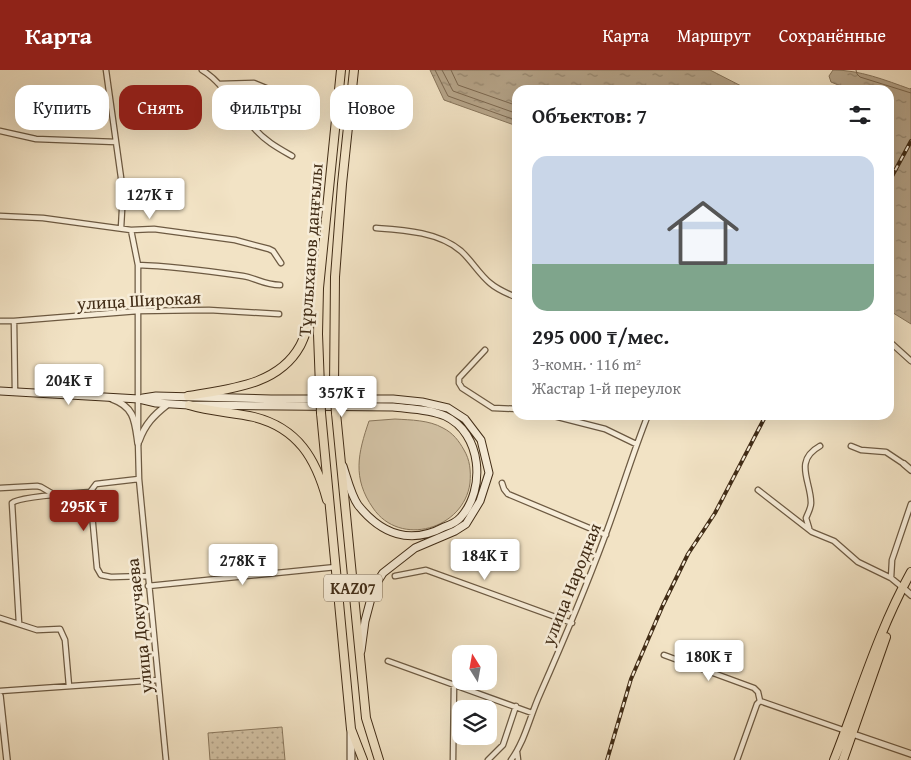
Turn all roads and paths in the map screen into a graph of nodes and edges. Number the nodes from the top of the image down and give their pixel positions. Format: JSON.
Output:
{"nodes":[{"id":1,"x":106,"y":70,"type":"edge"},
{"id":2,"x":202,"y":70,"type":"edge"},
{"id":3,"x":341,"y":70,"type":"edge"},
{"id":4,"x":354,"y":70,"type":"edge"},
{"id":5,"x":218,"y":84,"type":"junction"},
{"id":6,"x":259,"y":85,"type":"edge"},
{"id":7,"x":0,"y":131,"type":"edge"},
{"id":8,"x":116,"y":142,"type":"junction"},
{"id":9,"x":292,"y":156,"type":"dead end"},
{"id":10,"x":0,"y":216,"type":"edge"},
{"id":11,"x":121,"y":228,"type":"junction"},
{"id":12,"x":376,"y":228,"type":"dead end"},
{"id":13,"x":131,"y":230,"type":"junction"},
{"id":14,"x":281,"y":263,"type":"dead end"},
{"id":15,"x":138,"y":265,"type":"junction"},
{"id":16,"x":280,"y":285,"type":"dead end"},
{"id":17,"x":319,"y":288,"type":"junction"},
{"id":18,"x":512,"y":295,"type":"edge"},
{"id":19,"x":138,"y":311,"type":"junction"},
{"id":20,"x":279,"y":314,"type":"dead end"},
{"id":21,"x":0,"y":321,"type":"edge"},
{"id":22,"x":14,"y":321,"type":"junction"},
{"id":23,"x":894,"y":346,"type":"edge"},
{"id":24,"x":485,"y":350,"type":"dead end"},
{"id":25,"x":911,"y":361,"type":"edge"},
{"id":26,"x":0,"y":391,"type":"edge"},
{"id":27,"x":15,"y":392,"type":"junction"},
{"id":28,"x":188,"y":396,"type":"junction"},
{"id":29,"x":106,"y":397,"type":"junction"},
{"id":30,"x":139,"y":399,"type":"junction"},
{"id":31,"x":168,"y":404,"type":"junction"},
{"id":32,"x":189,"y":405,"type":"junction"},
{"id":33,"x":512,"y":409,"type":"edge"},
{"id":34,"x":570,"y":420,"type":"edge"},
{"id":35,"x":646,"y":420,"type":"edge"},
{"id":36,"x":138,"y":443,"type":"junction"},
{"id":37,"x":636,"y":444,"type":"junction"},
{"id":38,"x":820,"y":446,"type":"dead end"},
{"id":39,"x":851,"y":446,"type":"dead end"},
{"id":40,"x":340,"y":459,"type":"junction"},
{"id":41,"x":911,"y":463,"type":"edge"},
{"id":42,"x":904,"y":464,"type":"junction"},
{"id":43,"x":911,"y":470,"type":"edge"},
{"id":44,"x":139,"y":479,"type":"junction"},
{"id":45,"x":502,"y":483,"type":"dead end"},
{"id":46,"x":0,"y":488,"type":"edge"},
{"id":47,"x":758,"y":490,"type":"dead end"},
{"id":48,"x":90,"y":492,"type":"junction"},
{"id":49,"x":53,"y":494,"type":"junction"},
{"id":50,"x":911,"y":504,"type":"edge"},
{"id":51,"x":331,"y":516,"type":"junction"},
{"id":52,"x":453,"y":528,"type":"junction"},
{"id":53,"x":812,"y":532,"type":"junction"},
{"id":54,"x":606,"y":535,"type":"junction"},
{"id":55,"x":336,"y":567,"type":"junction"},
{"id":56,"x":911,"y":572,"type":"edge"},
{"id":57,"x":147,"y":576,"type":"junction"},
{"id":58,"x":396,"y":576,"type":"dead end"},
{"id":59,"x":891,"y":578,"type":"junction"},
{"id":60,"x":148,"y":586,"type":"junction"},
{"id":61,"x":902,"y":587,"type":"junction"},
{"id":62,"x":911,"y":595,"type":"edge"},
{"id":63,"x":0,"y":618,"type":"edge"},
{"id":64,"x":572,"y":623,"type":"junction"},
{"id":65,"x":19,"y":624,"type":"junction"},
{"id":66,"x":664,"y":655,"type":"dead end"},
{"id":67,"x":360,"y":661,"type":"junction"},
{"id":68,"x":388,"y":661,"type":"dead end"},
{"id":69,"x":158,"y":680,"type":"junction"},
{"id":70,"x":452,"y":683,"type":"edge"},
{"id":71,"x":69,"y":686,"type":"junction"},
{"id":72,"x":454,"y":690,"type":"edge"},
{"id":73,"x":471,"y":690,"type":"edge"},
{"id":74,"x":0,"y":691,"type":"edge"},
{"id":75,"x":0,"y":696,"type":"edge"},
{"id":76,"x":760,"y":701,"type":"junction"},
{"id":77,"x":516,"y":706,"type":"junction"},
{"id":78,"x":532,"y":713,"type":"junction"},
{"id":79,"x":351,"y":730,"type":"junction"},
{"id":80,"x":849,"y":733,"type":"junction"},
{"id":81,"x":518,"y":752,"type":"junction"},
{"id":82,"x":911,"y":754,"type":"edge"},
{"id":83,"x":7,"y":760,"type":"edge"},
{"id":84,"x":166,"y":760,"type":"edge"},
{"id":85,"x":351,"y":760,"type":"edge"},
{"id":86,"x":363,"y":760,"type":"edge"},
{"id":87,"x":379,"y":760,"type":"edge"},
{"id":88,"x":453,"y":760,"type":"edge"},
{"id":89,"x":488,"y":760,"type":"edge"},
{"id":90,"x":512,"y":760,"type":"edge"},
{"id":91,"x":518,"y":760,"type":"edge"},
{"id":92,"x":737,"y":760,"type":"edge"},
{"id":93,"x":834,"y":760,"type":"edge"},
{"id":94,"x":843,"y":760,"type":"edge"}],
"edges":[{"from":1,"to":8,"type":"street"},
{"from":2,"to":5,"type":"street"},
{"from":3,"to":17,"type":"main road","name":"Тұрлыханов даңғылы","number":"KAZ07"},
{"from":4,"to":40,"type":"main road","name":"Тұрлыханов даңғылы","number":"KAZ07","bridge":true},
{"from":5,"to":6,"type":"street"},
{"from":5,"to":9,"type":"street"},
{"from":7,"to":8,"type":"street"},
{"from":8,"to":11,"type":"street"},
{"from":10,"to":11,"type":"street"},
{"from":11,"to":13,"type":"street"},
{"from":12,"to":18,"type":"street"},
{"from":13,"to":14,"type":"street"},
{"from":13,"to":15,"type":"street","name":"улица Докучаева"},
{"from":15,"to":16,"type":"street"},
{"from":15,"to":19,"type":"street","name":"улица Докучаева"},
{"from":17,"to":28,"type":"main road"},
{"from":17,"to":51,"type":"main road","name":"Тұрлыханов даңғылы","number":"KAZ07","bridge":true},
{"from":19,"to":20,"type":"street","name":"улица Широкая"},
{"from":19,"to":22,"type":"street","name":"улица Широкая"},
{"from":19,"to":30,"type":"street","name":"улица Докучаева"},
{"from":21,"to":22,"type":"street","name":"улица Широкая"},
{"from":22,"to":27,"type":"street"},
{"from":23,"to":25,"type":"street"},
{"from":24,"to":33,"type":"street"},
{"from":26,"to":27,"type":"main road"},
{"from":27,"to":29,"type":"main road"},
{"from":28,"to":30,"type":"main road"},
{"from":28,"to":52,"type":"main road"},
{"from":29,"to":30,"type":"main road"},
{"from":29,"to":36,"type":"street"},
{"from":30,"to":31,"type":"main road"},
{"from":30,"to":36,"type":"street","name":"улица Докучаева"},
{"from":31,"to":32,"type":"main road"},
{"from":31,"to":36,"type":"street"},
{"from":32,"to":51,"type":"main road"},
{"from":32,"to":52,"type":"main road"},
{"from":34,"to":37,"type":"street"},
{"from":35,"to":37,"type":"street","name":"улица Народная"},
{"from":36,"to":44,"type":"street","name":"улица Докучаева"},
{"from":37,"to":54,"type":"street","name":"улица Народная"},
{"from":38,"to":53,"type":"street"},
{"from":39,"to":42,"type":"street"},
{"from":40,"to":52,"type":"main road"},
{"from":40,"to":67,"type":"main road","name":"Тұрлыханов даңғылы","number":"KAZ07"},
{"from":41,"to":42,"type":"street"},
{"from":42,"to":43,"type":"street"},
{"from":44,"to":48,"type":"street"},
{"from":44,"to":57,"type":"street","name":"улица Докучаева"},
{"from":45,"to":54,"type":"street"},
{"from":46,"to":49,"type":"street"},
{"from":47,"to":53,"type":"street"},
{"from":48,"to":49,"type":"street"},
{"from":48,"to":57,"type":"street"},
{"from":49,"to":65,"type":"street"},
{"from":50,"to":59,"type":"street"},
{"from":51,"to":55,"type":"main road","name":"Тұрлыханов даңғылы","number":"KAZ07"},
{"from":52,"to":67,"type":"main road"},
{"from":53,"to":59,"type":"street"},
{"from":54,"to":64,"type":"street","name":"улица Народная"},
{"from":55,"to":60,"type":"street"},
{"from":55,"to":79,"type":"main road","name":"Тұрлыханов даңғылы","number":"KAZ07"},
{"from":56,"to":61,"type":"main road"},
{"from":57,"to":60,"type":"street","name":"улица Докучаева"},
{"from":58,"to":64,"type":"street"},
{"from":59,"to":61,"type":"street"},
{"from":60,"to":69,"type":"street","name":"улица Докучаева"},
{"from":61,"to":62,"type":"street"},
{"from":61,"to":80,"type":"main road"},
{"from":63,"to":65,"type":"street"},
{"from":64,"to":78,"type":"street","name":"улица Народная"},
{"from":65,"to":71,"type":"street"},
{"from":66,"to":76,"type":"street"},
{"from":67,"to":87,"type":"main road","name":"Тұрлыханов даңғылы","number":"KAZ07"},
{"from":68,"to":70,"type":"street"},
{"from":69,"to":71,"type":"street"},
{"from":69,"to":84,"type":"street","name":"улица Докучаева"},
{"from":71,"to":74,"type":"street"},
{"from":72,"to":88,"type":"street"},
{"from":73,"to":77,"type":"street"},
{"from":75,"to":83,"type":"street"},
{"from":76,"to":80,"type":"street"},
{"from":76,"to":92,"type":"street"},
{"from":77,"to":78,"type":"street"},
{"from":77,"to":89,"type":"street"},
{"from":78,"to":81,"type":"street","name":"улица Народная"},
{"from":79,"to":85,"type":"main road"},
{"from":79,"to":86,"type":"main road","name":"Тұрлыханов даңғылы","number":"KAZ07"},
{"from":80,"to":82,"type":"street"},
{"from":80,"to":93,"type":"main road"},
{"from":80,"to":94,"type":"main road"},
{"from":81,"to":90,"type":"street","name":"улица Народная"},
{"from":81,"to":91,"type":"street"}]}
